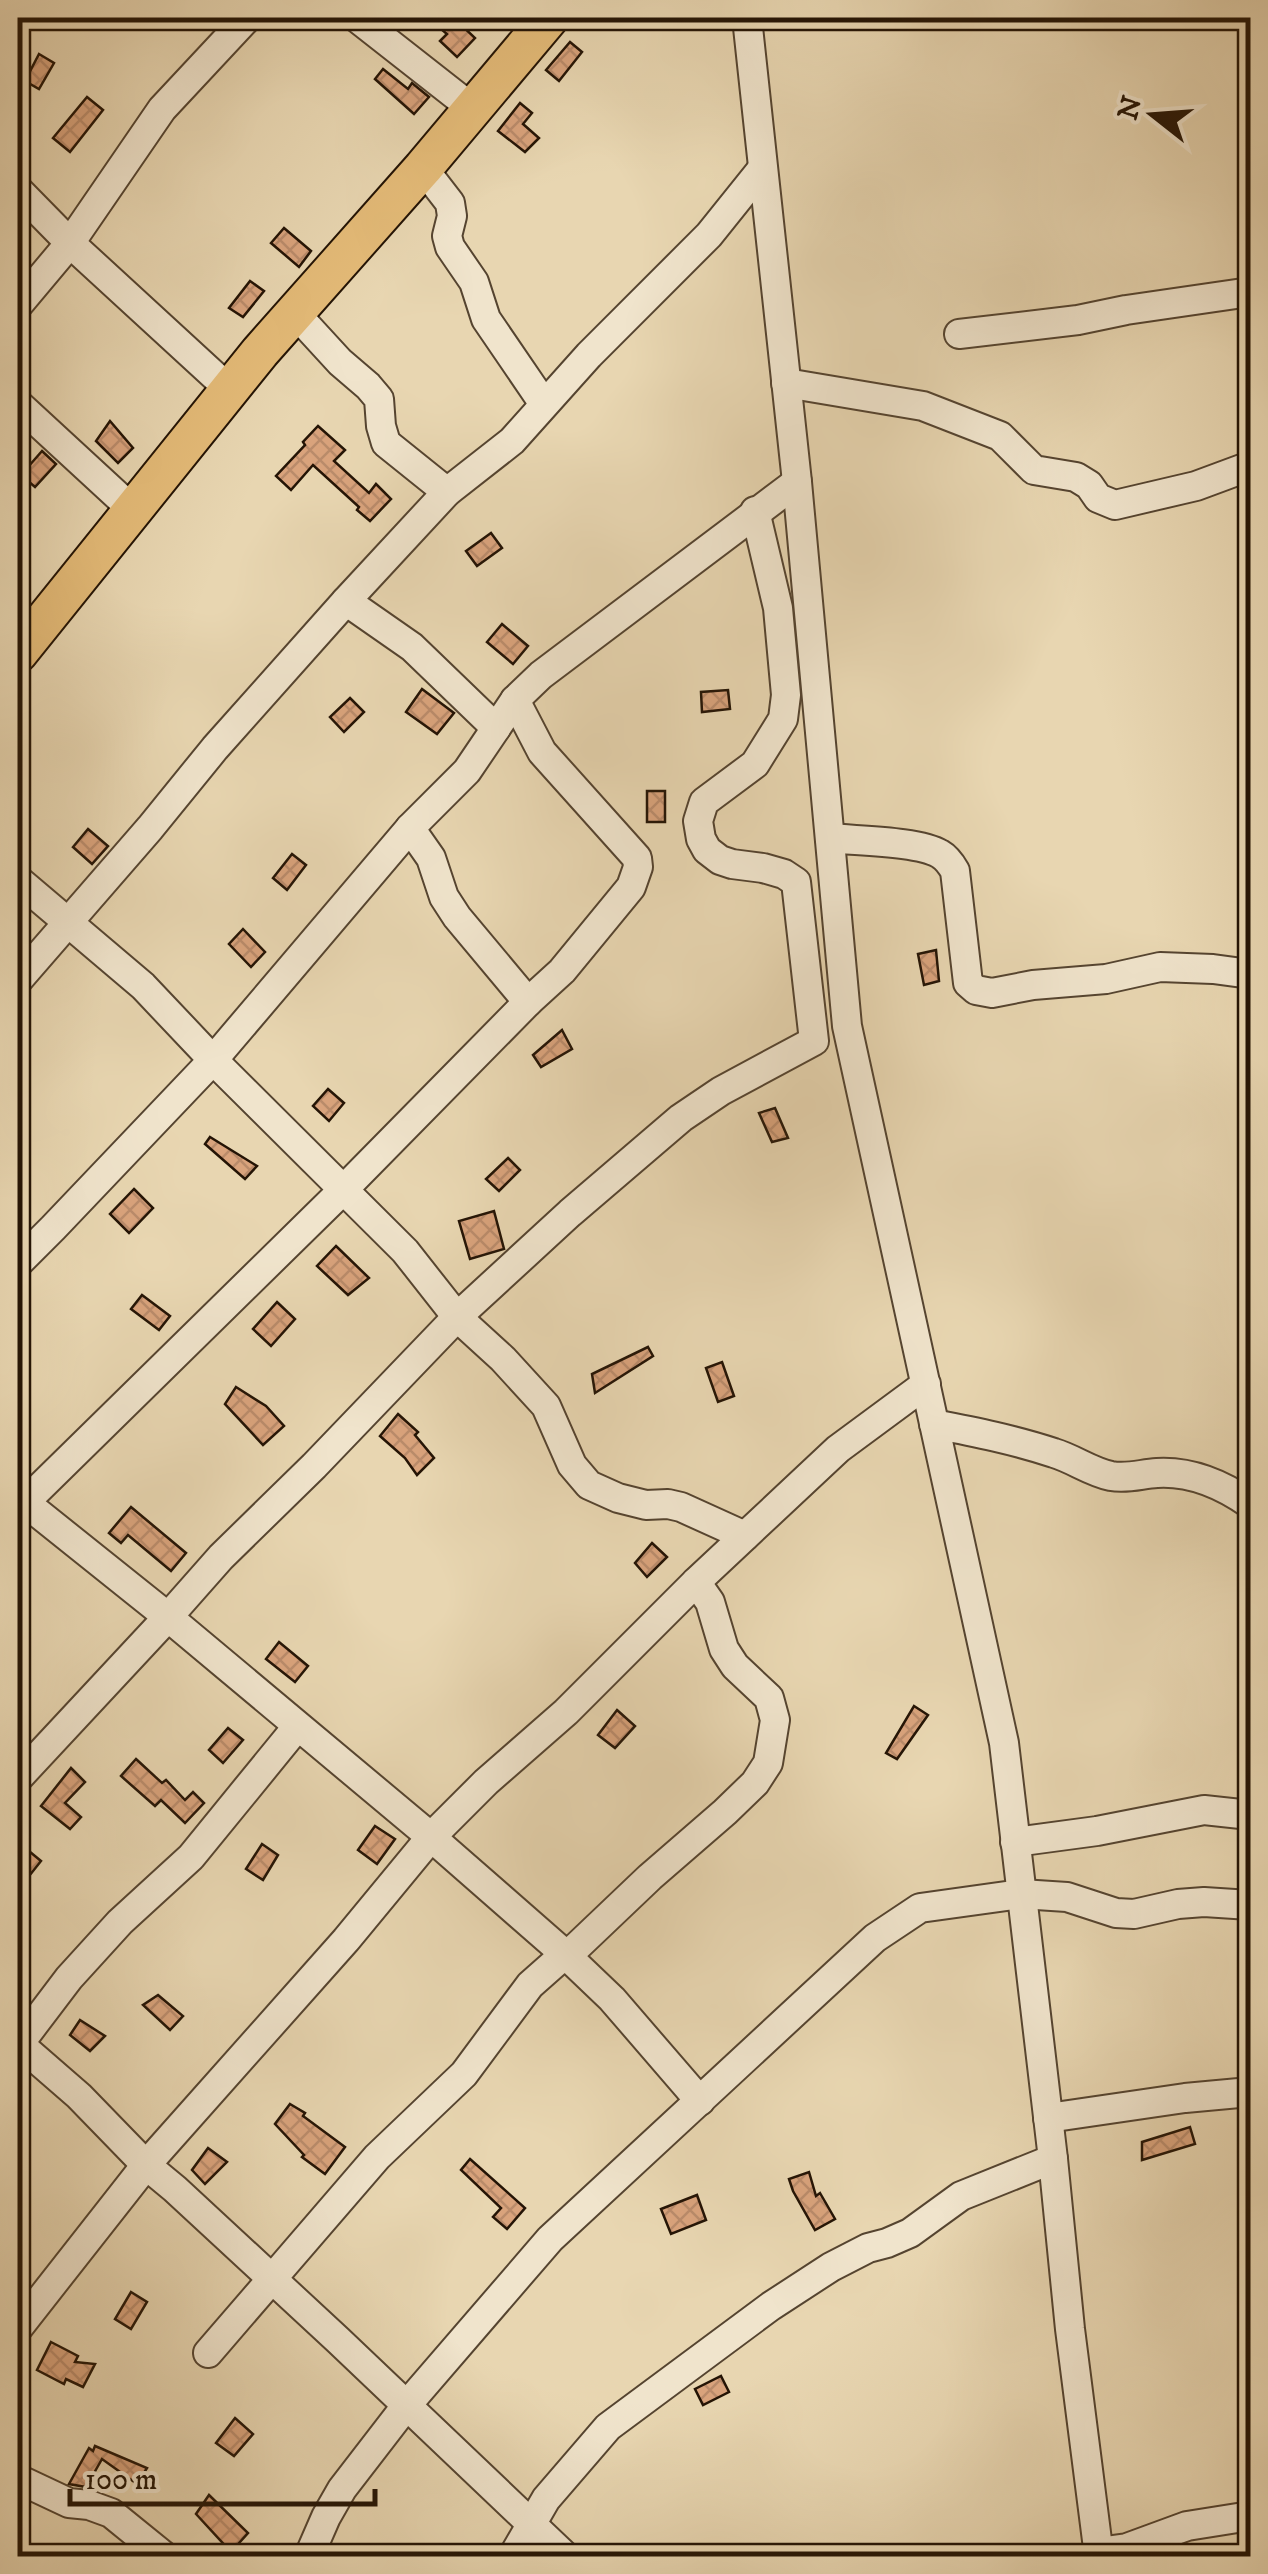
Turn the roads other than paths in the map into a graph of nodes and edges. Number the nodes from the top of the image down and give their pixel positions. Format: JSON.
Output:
{"nodes":[{"id":1,"x":247,"y":18,"type":"edge"},
{"id":2,"x":358,"y":18,"type":"edge"},
{"id":3,"x":549,"y":18,"type":"edge"},
{"id":4,"x":747,"y":18,"type":"edge"},
{"id":5,"x":473,"y":109,"type":"junction"},
{"id":6,"x":423,"y":168,"type":"junction"},
{"id":7,"x":762,"y":169,"type":"junction"},
{"id":8,"x":18,"y":190,"type":"edge"},
{"id":9,"x":70,"y":243,"type":"junction"},
{"id":10,"x":1250,"y":292,"type":"edge"},
{"id":11,"x":18,"y":305,"type":"edge"},
{"id":12,"x":296,"y":313,"type":"junction"},
{"id":13,"x":959,"y":334,"type":"dead end"},
{"id":14,"x":786,"y":384,"type":"junction"},
{"id":15,"x":230,"y":390,"type":"junction"},
{"id":16,"x":18,"y":404,"type":"edge"},
{"id":17,"x":544,"y":404,"type":"junction"},
{"id":18,"x":1250,"y":466,"type":"edge"},
{"id":19,"x":796,"y":482,"type":"junction"},
{"id":20,"x":446,"y":492,"type":"junction"},
{"id":21,"x":133,"y":510,"type":"junction"},
{"id":22,"x":755,"y":512,"type":"junction"},
{"id":23,"x":346,"y":602,"type":"junction"},
{"id":24,"x":18,"y":653,"type":"edge"},
{"id":25,"x":515,"y":700,"type":"junction"},
{"id":26,"x":496,"y":728,"type":"junction"},
{"id":27,"x":410,"y":828,"type":"junction"},
{"id":28,"x":830,"y":838,"type":"junction"},
{"id":29,"x":18,"y":880,"type":"edge"},
{"id":30,"x":68,"y":922,"type":"junction"},
{"id":31,"x":1250,"y":974,"type":"edge"},
{"id":32,"x":18,"y":980,"type":"edge"},
{"id":33,"x":528,"y":1002,"type":"junction"},
{"id":34,"x":847,"y":1026,"type":"junction"},
{"id":35,"x":814,"y":1042,"type":"junction"},
{"id":36,"x":214,"y":1060,"type":"junction"},
{"id":37,"x":343,"y":1190,"type":"junction"},
{"id":38,"x":18,"y":1263,"type":"edge"},
{"id":39,"x":457,"y":1317,"type":"junction"},
{"id":40,"x":926,"y":1384,"type":"junction"},
{"id":41,"x":934,"y":1424,"type":"junction"},
{"id":42,"x":20,"y":1503,"type":"edge"},
{"id":43,"x":1250,"y":1504,"type":"edge"},
{"id":44,"x":682,"y":1508,"type":"junction"},
{"id":45,"x":745,"y":1536,"type":"junction"},
{"id":46,"x":701,"y":1577,"type":"junction"},
{"id":47,"x":168,"y":1617,"type":"junction"},
{"id":48,"x":296,"y":1727,"type":"junction"},
{"id":49,"x":18,"y":1778,"type":"edge"},
{"id":50,"x":1250,"y":1816,"type":"edge"},
{"id":51,"x":430,"y":1837,"type":"junction"},
{"id":52,"x":1015,"y":1842,"type":"junction"},
{"id":53,"x":1021,"y":1894,"type":"junction"},
{"id":54,"x":1250,"y":1905,"type":"edge"},
{"id":55,"x":568,"y":1956,"type":"junction"},
{"id":56,"x":18,"y":2044,"type":"edge"},
{"id":57,"x":1250,"y":2092,"type":"edge"},
{"id":58,"x":700,"y":2101,"type":"junction"},
{"id":59,"x":1048,"y":2118,"type":"junction"},
{"id":60,"x":1052,"y":2158,"type":"junction"},
{"id":61,"x":146,"y":2165,"type":"junction"},
{"id":62,"x":273,"y":2281,"type":"junction"},
{"id":63,"x":18,"y":2328,"type":"edge"},
{"id":64,"x":208,"y":2353,"type":"dead end"},
{"id":65,"x":406,"y":2406,"type":"junction"},
{"id":66,"x":18,"y":2479,"type":"edge"},
{"id":67,"x":1250,"y":2516,"type":"edge"},
{"id":68,"x":530,"y":2525,"type":"junction"},
{"id":69,"x":1097,"y":2555,"type":"edge"},
{"id":70,"x":164,"y":2556,"type":"edge"},
{"id":71,"x":309,"y":2556,"type":"edge"},
{"id":72,"x":513,"y":2556,"type":"edge"},
{"id":73,"x":565,"y":2556,"type":"edge"}],
"edges":[{"from":1,"to":9,"type":"street"},
{"from":2,"to":5,"type":"street"},
{"from":3,"to":5,"type":"main road"},
{"from":4,"to":7,"type":"street"},
{"from":5,"to":6,"type":"main road"},
{"from":6,"to":12,"type":"main road"},
{"from":6,"to":17,"type":"street"},
{"from":7,"to":14,"type":"street"},
{"from":7,"to":17,"type":"street"},
{"from":8,"to":9,"type":"street"},
{"from":9,"to":11,"type":"street"},
{"from":9,"to":15,"type":"street"},
{"from":10,"to":13,"type":"street"},
{"from":12,"to":15,"type":"main road"},
{"from":12,"to":20,"type":"street"},
{"from":14,"to":18,"type":"street"},
{"from":14,"to":19,"type":"street"},
{"from":15,"to":21,"type":"main road"},
{"from":16,"to":21,"type":"street"},
{"from":17,"to":20,"type":"street"},
{"from":19,"to":22,"type":"street"},
{"from":19,"to":28,"type":"street"},
{"from":20,"to":23,"type":"street"},
{"from":21,"to":24,"type":"main road"},
{"from":22,"to":25,"type":"street"},
{"from":22,"to":35,"type":"street"},
{"from":23,"to":26,"type":"street"},
{"from":23,"to":30,"type":"street"},
{"from":25,"to":26,"type":"street"},
{"from":25,"to":33,"type":"street"},
{"from":26,"to":27,"type":"street"},
{"from":27,"to":33,"type":"street"},
{"from":27,"to":36,"type":"street"},
{"from":28,"to":31,"type":"street"},
{"from":28,"to":34,"type":"street"},
{"from":29,"to":30,"type":"street"},
{"from":30,"to":32,"type":"street"},
{"from":30,"to":36,"type":"street"},
{"from":33,"to":37,"type":"street"},
{"from":34,"to":35,"type":"street"},
{"from":34,"to":40,"type":"street"},
{"from":35,"to":39,"type":"street"},
{"from":36,"to":37,"type":"street"},
{"from":36,"to":38,"type":"street"},
{"from":37,"to":39,"type":"street"},
{"from":37,"to":42,"type":"street"},
{"from":39,"to":44,"type":"street"},
{"from":39,"to":47,"type":"street"},
{"from":40,"to":41,"type":"street"},
{"from":40,"to":45,"type":"street"},
{"from":41,"to":43,"type":"street"},
{"from":41,"to":52,"type":"street"},
{"from":42,"to":47,"type":"street"},
{"from":44,"to":45,"type":"street"},
{"from":44,"to":46,"type":"street"},
{"from":45,"to":46,"type":"street"},
{"from":46,"to":51,"type":"street"},
{"from":46,"to":55,"type":"street"},
{"from":47,"to":48,"type":"street"},
{"from":47,"to":49,"type":"street"},
{"from":48,"to":51,"type":"street"},
{"from":48,"to":56,"type":"street"},
{"from":50,"to":52,"type":"street"},
{"from":51,"to":55,"type":"street"},
{"from":51,"to":61,"type":"street"},
{"from":52,"to":53,"type":"street"},
{"from":53,"to":54,"type":"street"},
{"from":53,"to":58,"type":"street"},
{"from":53,"to":59,"type":"street"},
{"from":55,"to":58,"type":"street"},
{"from":55,"to":62,"type":"street"},
{"from":56,"to":61,"type":"street"},
{"from":57,"to":59,"type":"street"},
{"from":58,"to":65,"type":"street"},
{"from":59,"to":60,"type":"street"},
{"from":60,"to":68,"type":"street"},
{"from":60,"to":69,"type":"street"},
{"from":61,"to":62,"type":"street"},
{"from":61,"to":63,"type":"street"},
{"from":62,"to":64,"type":"street"},
{"from":62,"to":65,"type":"street"},
{"from":65,"to":68,"type":"street"},
{"from":65,"to":71,"type":"street"},
{"from":66,"to":70,"type":"street"},
{"from":67,"to":69,"type":"street"},
{"from":68,"to":72,"type":"street"},
{"from":68,"to":73,"type":"street"}]}
